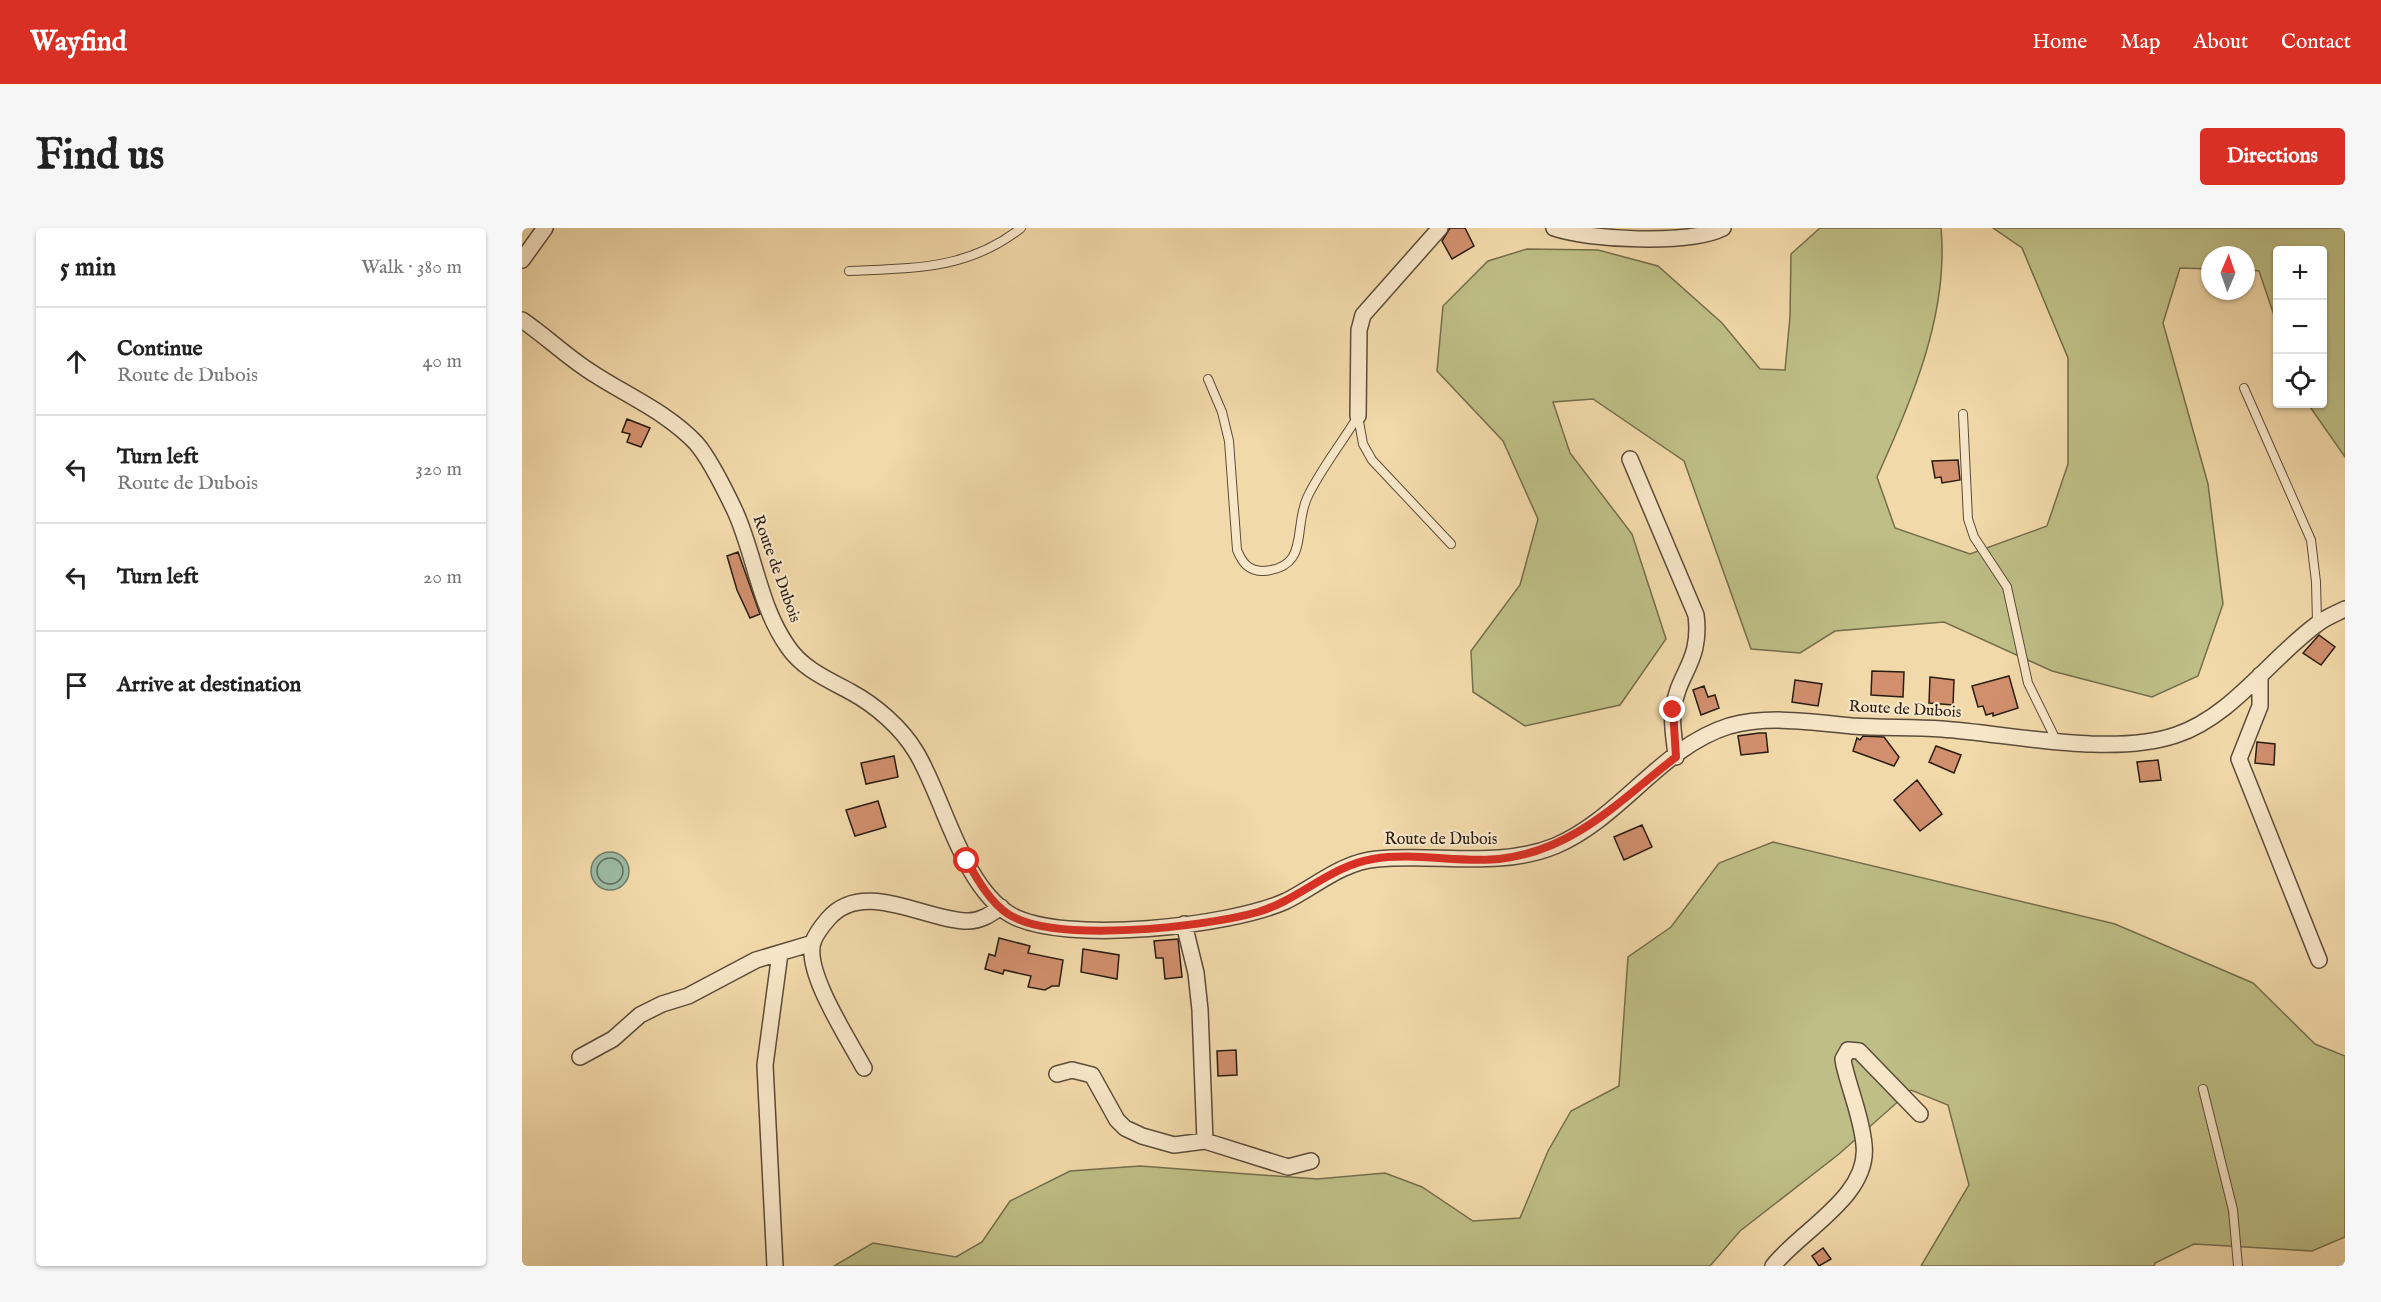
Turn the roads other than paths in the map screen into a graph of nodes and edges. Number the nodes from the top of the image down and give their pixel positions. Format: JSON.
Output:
{"nodes":[{"id":1,"x":545,"y":228,"type":"edge"},
{"id":2,"x":1021,"y":228,"type":"edge"},
{"id":3,"x":1440,"y":228,"type":"edge"},
{"id":4,"x":1554,"y":228,"type":"edge"},
{"id":5,"x":1723,"y":228,"type":"edge"},
{"id":6,"x":522,"y":260,"type":"edge"},
{"id":7,"x":849,"y":271,"type":"dead end"},
{"id":8,"x":522,"y":320,"type":"edge"},
{"id":9,"x":1208,"y":379,"type":"dead end"},
{"id":10,"x":2244,"y":388,"type":"dead end"},
{"id":11,"x":1964,"y":414,"type":"dead end"},
{"id":12,"x":1358,"y":416,"type":"junction"},
{"id":13,"x":1630,"y":459,"type":"dead end"},
{"id":14,"x":1451,"y":544,"type":"dead end"},
{"id":15,"x":2345,"y":609,"type":"edge"},
{"id":16,"x":2317,"y":623,"type":"junction"},
{"id":17,"x":2260,"y":675,"type":"junction"},
{"id":18,"x":2056,"y":740,"type":"junction"},
{"id":19,"x":1676,"y":757,"type":"junction"},
{"id":20,"x":1001,"y":907,"type":"junction"},
{"id":21,"x":1184,"y":924,"type":"junction"},
{"id":22,"x":813,"y":944,"type":"junction"},
{"id":23,"x":780,"y":953,"type":"junction"},
{"id":24,"x":2319,"y":960,"type":"dead end"},
{"id":25,"x":580,"y":1057,"type":"dead end"},
{"id":26,"x":864,"y":1068,"type":"dead end"},
{"id":27,"x":1057,"y":1074,"type":"dead end"},
{"id":28,"x":2203,"y":1089,"type":"dead end"},
{"id":29,"x":1920,"y":1114,"type":"dead end"},
{"id":30,"x":1205,"y":1141,"type":"junction"},
{"id":31,"x":1311,"y":1161,"type":"dead end"},
{"id":32,"x":775,"y":1266,"type":"edge"},
{"id":33,"x":1773,"y":1266,"type":"edge"},
{"id":34,"x":2238,"y":1266,"type":"edge"}],
"edges":[{"from":1,"to":6,"type":"street"},
{"from":2,"to":7,"type":"lane"},
{"from":3,"to":12,"type":"street"},
{"from":4,"to":5,"type":"street"},
{"from":8,"to":20,"type":"street","name":"Route de Dubois"},
{"from":9,"to":12,"type":"lane"},
{"from":10,"to":16,"type":"lane"},
{"from":11,"to":18,"type":"lane"},
{"from":12,"to":14,"type":"lane"},
{"from":13,"to":19,"type":"street"},
{"from":15,"to":16,"type":"street","name":"Route de Dubois"},
{"from":16,"to":17,"type":"street","name":"Route de Dubois"},
{"from":17,"to":18,"type":"street","name":"Route de Dubois"},
{"from":17,"to":24,"type":"street"},
{"from":18,"to":19,"type":"street","name":"Route de Dubois"},
{"from":19,"to":21,"type":"street","name":"Route de Dubois"},
{"from":20,"to":21,"type":"street","name":"Route de Dubois"},
{"from":20,"to":22,"type":"street"},
{"from":21,"to":30,"type":"street"},
{"from":22,"to":23,"type":"street"},
{"from":22,"to":26,"type":"street"},
{"from":23,"to":25,"type":"street"},
{"from":23,"to":32,"type":"street"},
{"from":27,"to":30,"type":"street"},
{"from":28,"to":34,"type":"lane"},
{"from":29,"to":33,"type":"street"},
{"from":30,"to":31,"type":"street"}]}
